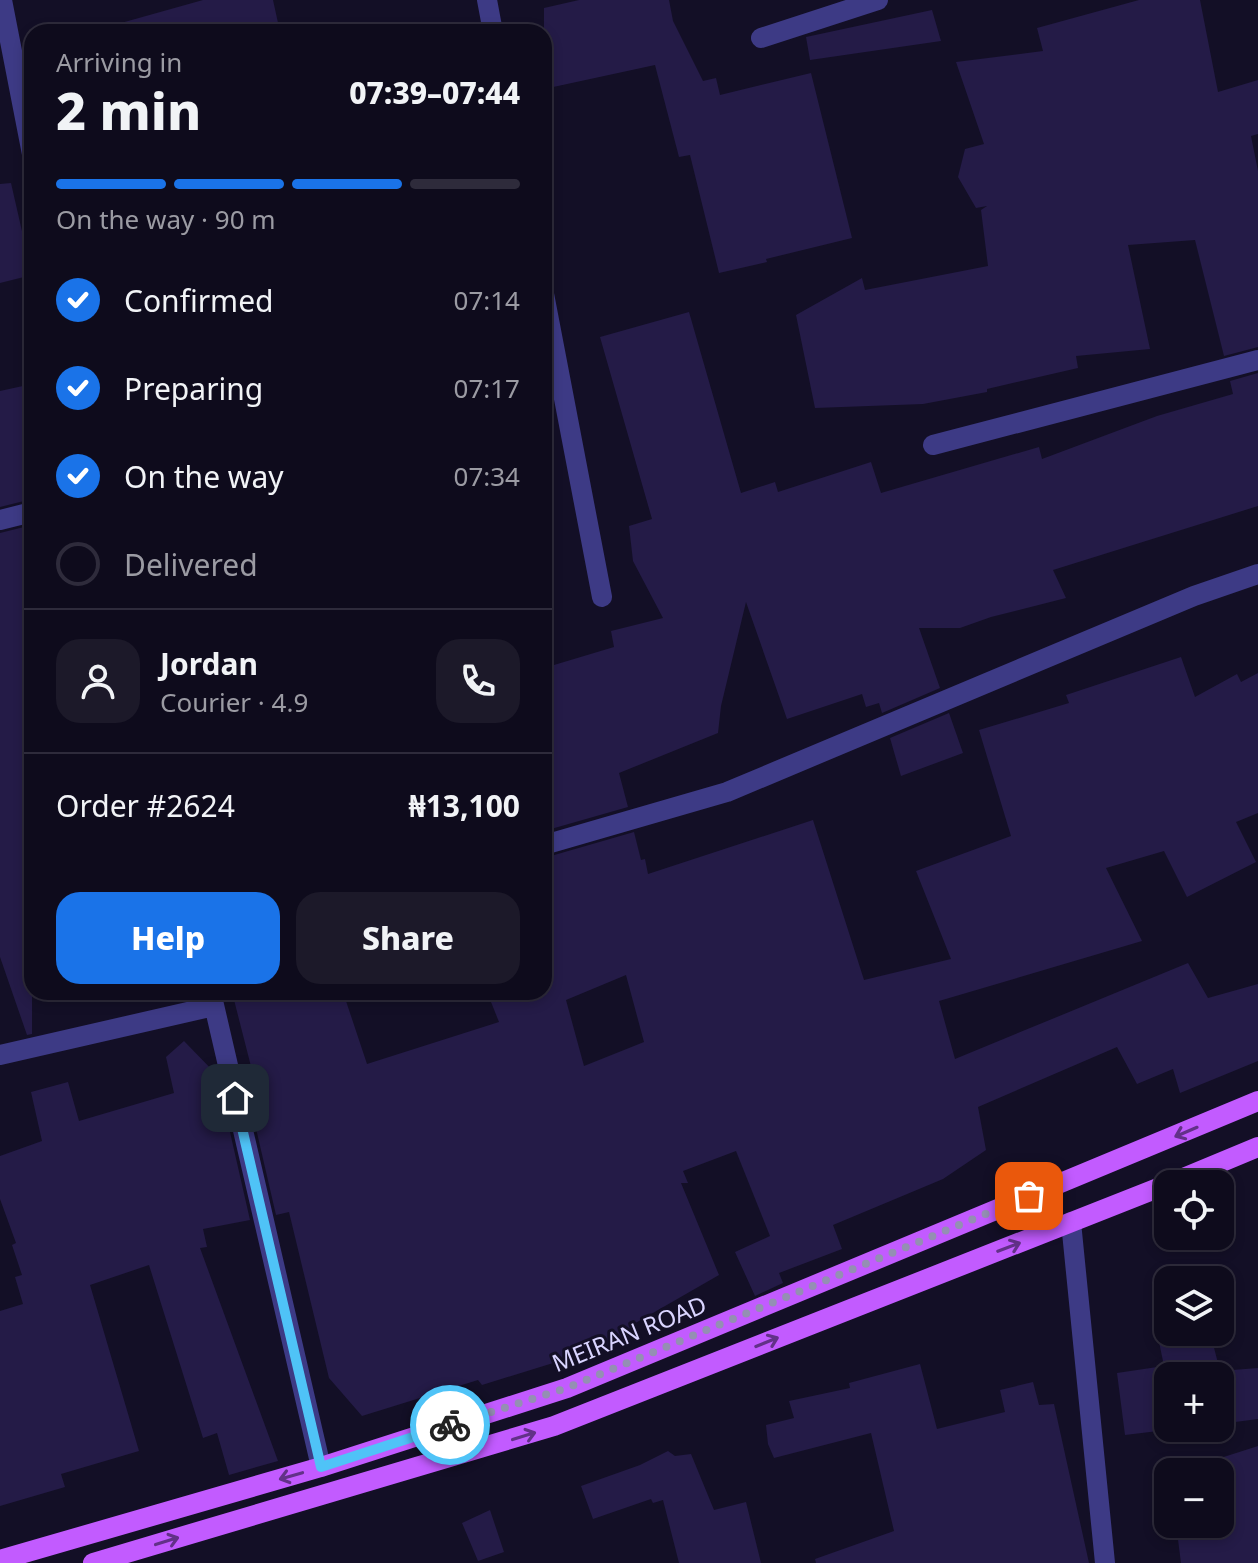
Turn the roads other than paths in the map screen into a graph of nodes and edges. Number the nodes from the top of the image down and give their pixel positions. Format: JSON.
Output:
{"nodes":[{"id":1,"x":2,"y":0,"type":"edge"},
{"id":2,"x":487,"y":0,"type":"edge"},
{"id":3,"x":878,"y":0,"type":"edge"},
{"id":4,"x":492,"y":24,"type":"edge"},
{"id":5,"x":761,"y":38,"type":"dead end"},
{"id":6,"x":8,"y":77,"type":"edge"},
{"id":7,"x":24,"y":128,"type":"edge"},
{"id":8,"x":552,"y":336,"type":"edge"},
{"id":9,"x":1258,"y":360,"type":"edge"},
{"id":10,"x":933,"y":445,"type":"dead end"},
{"id":11,"x":24,"y":514,"type":"edge"},
{"id":12,"x":0,"y":520,"type":"edge"},
{"id":13,"x":1258,"y":574,"type":"edge"},
{"id":14,"x":602,"y":597,"type":"dead end"},
{"id":15,"x":552,"y":843,"type":"edge"},
{"id":16,"x":208,"y":1000,"type":"edge"},
{"id":17,"x":212,"y":1000,"type":"edge"},
{"id":18,"x":0,"y":1055,"type":"edge"},
{"id":19,"x":1258,"y":1101,"type":"edge"},
{"id":20,"x":1258,"y":1147,"type":"edge"},
{"id":21,"x":1202,"y":1170,"type":"edge"},
{"id":22,"x":1154,"y":1189,"type":"edge"},
{"id":23,"x":1071,"y":1222,"type":"junction"},
{"id":24,"x":321,"y":1467,"type":"junction"},
{"id":25,"x":0,"y":1560,"type":"edge"},
{"id":26,"x":93,"y":1563,"type":"edge"},
{"id":27,"x":1105,"y":1563,"type":"edge"}],
"edges":[{"from":1,"to":6,"type":"street"},
{"from":2,"to":4,"type":"street"},
{"from":3,"to":5,"type":"street"},
{"from":6,"to":7,"type":"street"},
{"from":8,"to":14,"type":"street"},
{"from":9,"to":10,"type":"street"},
{"from":11,"to":12,"type":"street"},
{"from":13,"to":15,"type":"street"},
{"from":16,"to":18,"type":"street"},
{"from":17,"to":24,"type":"street"},
{"from":19,"to":24,"type":"main road","name":"MEIRAN ROAD","one_way":true},
{"from":20,"to":21,"type":"main road"},
{"from":22,"to":23,"type":"main road"},
{"from":26,"to":23,"type":"main road","one_way":true},
{"from":23,"to":27,"type":"street"},
{"from":24,"to":25,"type":"main road","name":"MEIRAN ROAD","one_way":true}]}
